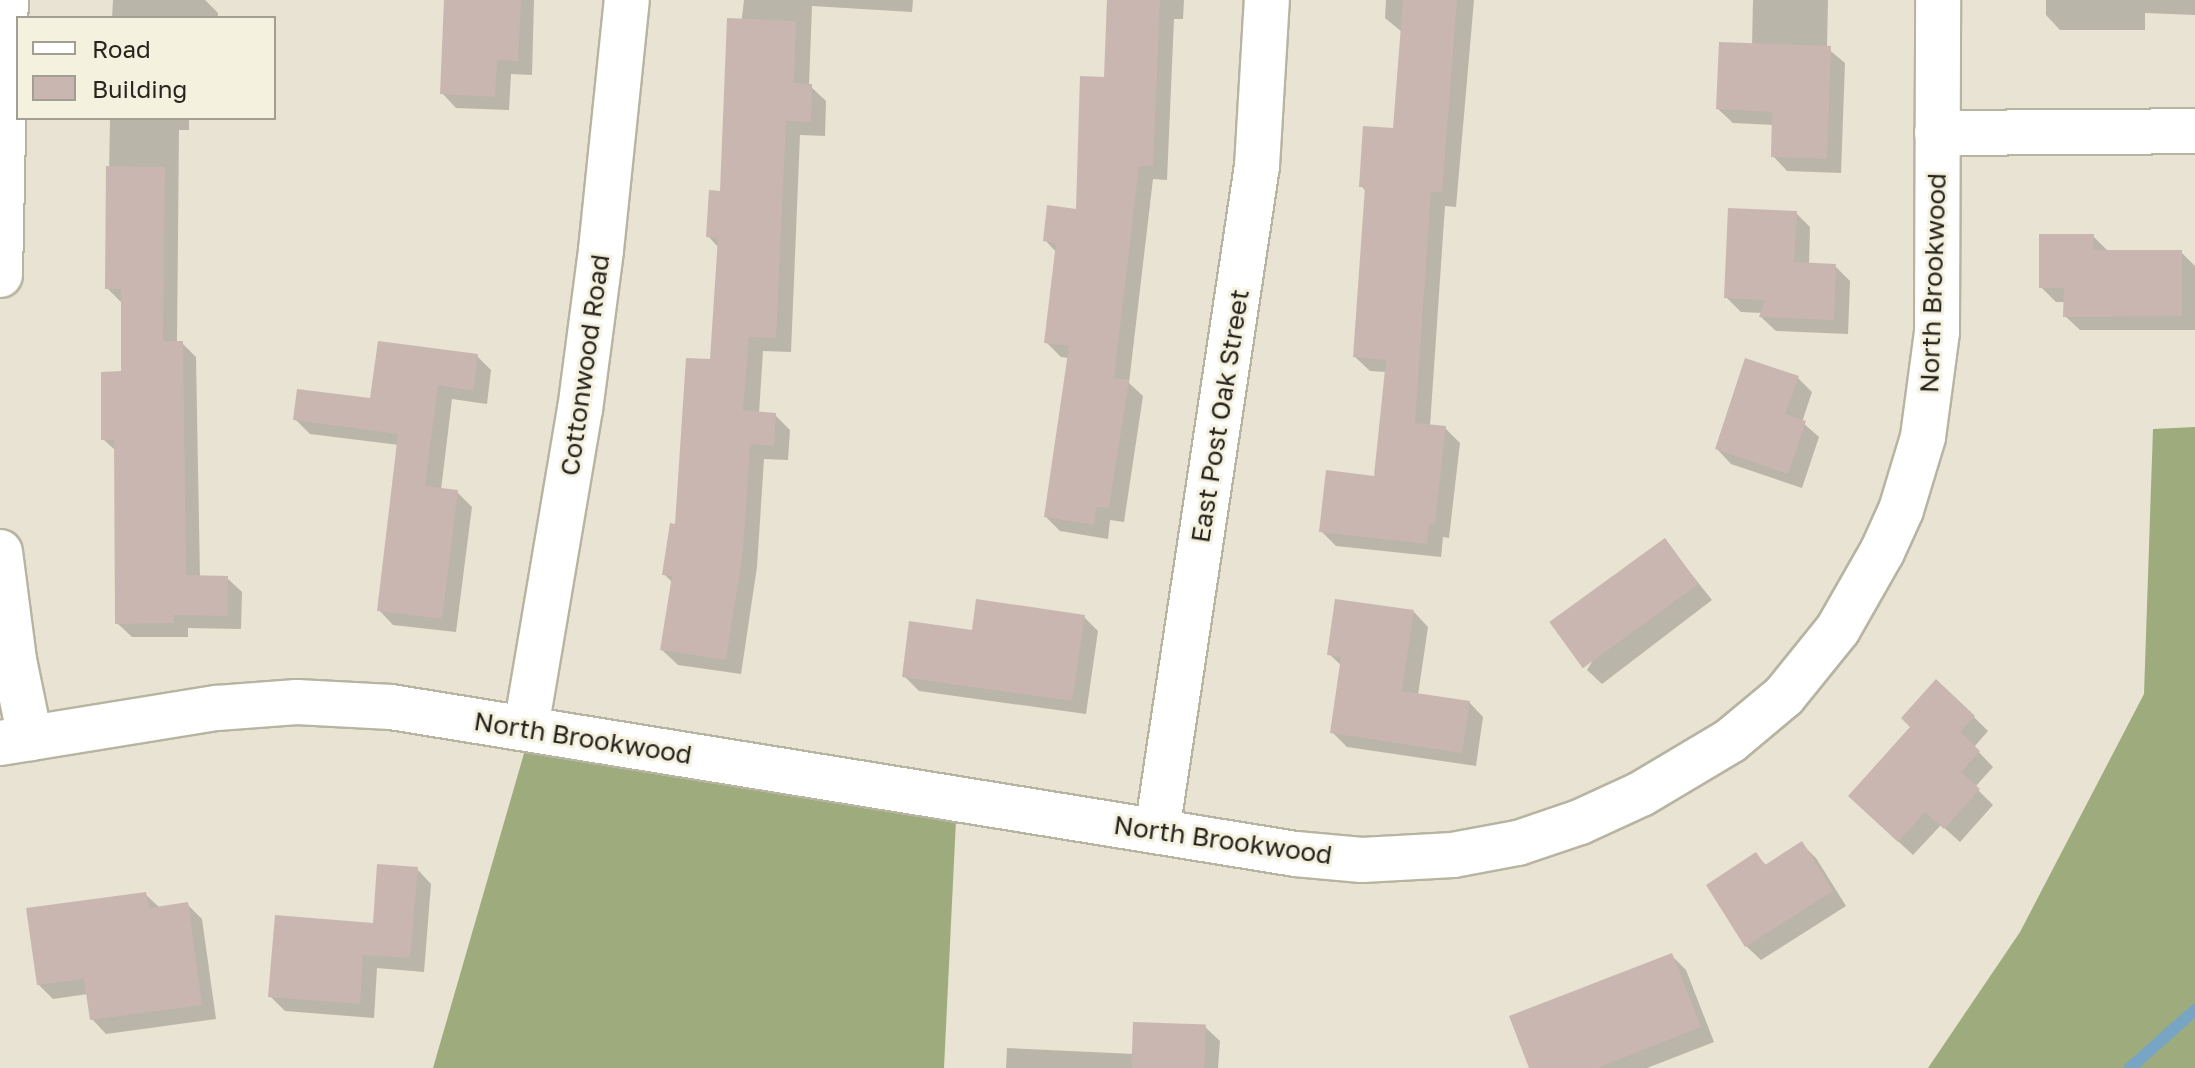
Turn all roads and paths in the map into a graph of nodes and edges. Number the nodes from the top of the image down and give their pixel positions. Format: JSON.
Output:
{"nodes":[{"id":1,"x":6,"y":0,"type":"edge"},
{"id":2,"x":627,"y":0,"type":"edge"},
{"id":3,"x":1267,"y":0,"type":"edge"},
{"id":4,"x":1938,"y":0,"type":"edge"},
{"id":5,"x":2195,"y":131,"type":"edge"},
{"id":6,"x":1937,"y":133,"type":"junction"},
{"id":7,"x":0,"y":275,"type":"edge"},
{"id":8,"x":0,"y":552,"type":"edge"},
{"id":9,"x":526,"y":728,"type":"junction"},
{"id":10,"x":15,"y":740,"type":"edge"},
{"id":11,"x":1157,"y":831,"type":"junction"}],
"edges":[{"from":1,"to":7,"type":"street"},
{"from":2,"to":9,"type":"street","name":"Cottonwood Road"},
{"from":3,"to":11,"type":"street","name":"East Post Oak Street"},
{"from":4,"to":6,"type":"street","name":"North Brookwood"},
{"from":5,"to":6,"type":"street"},
{"from":6,"to":11,"type":"street","name":"North Brookwood"},
{"from":8,"to":10,"type":"street"},
{"from":9,"to":10,"type":"street","name":"North Brookwood"},
{"from":9,"to":11,"type":"street","name":"North Brookwood"}]}
